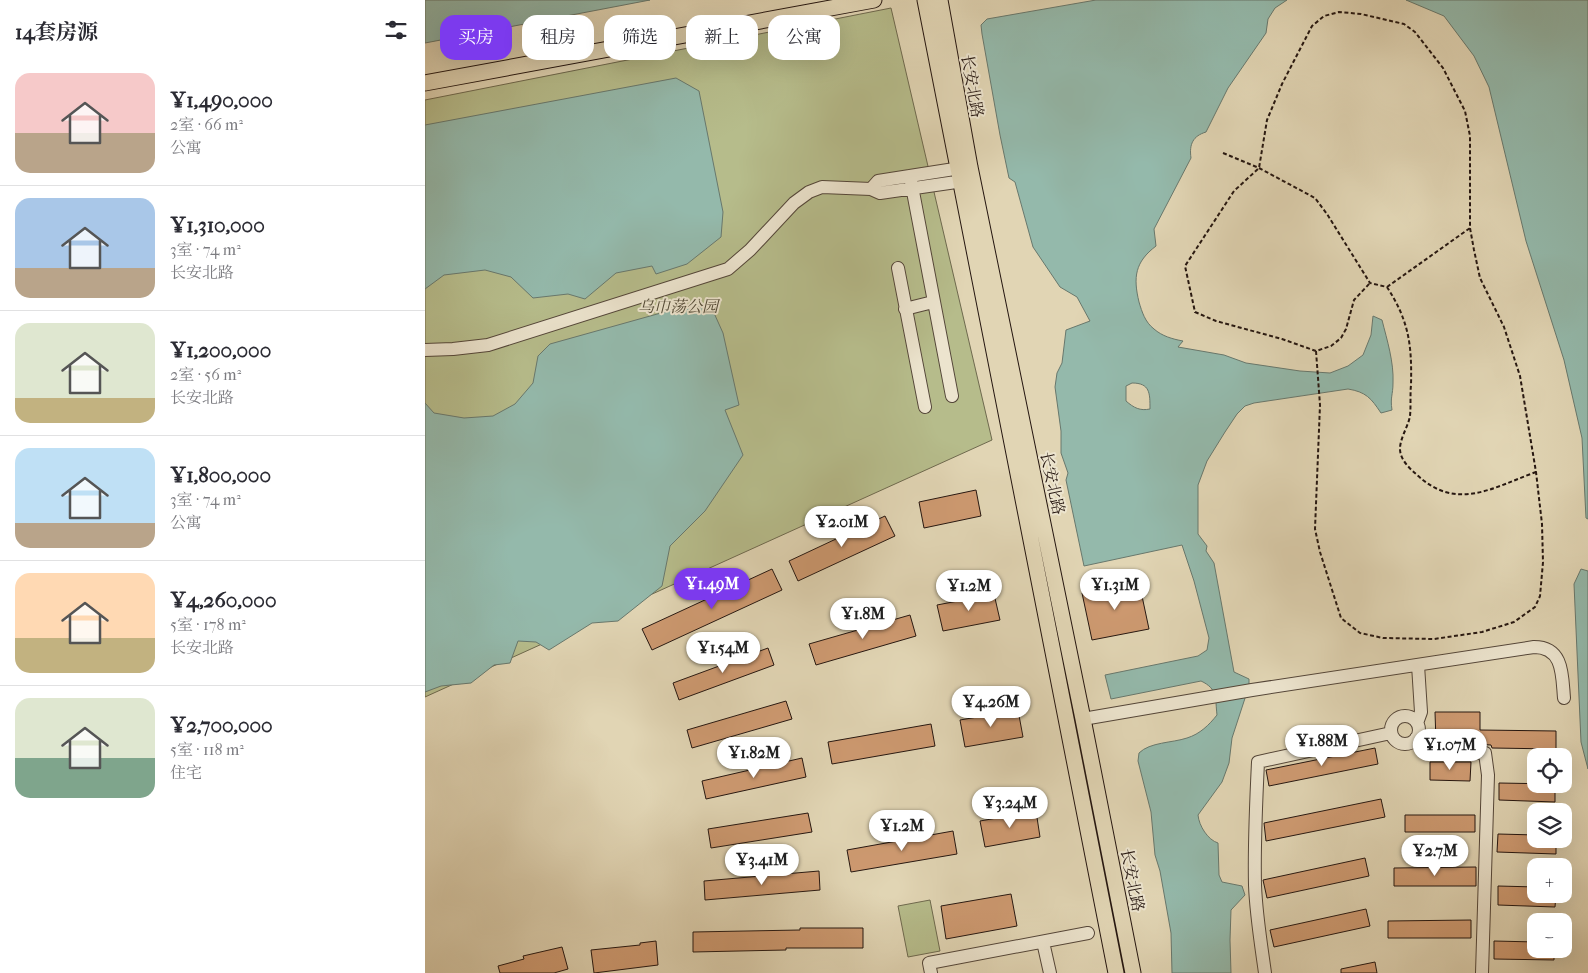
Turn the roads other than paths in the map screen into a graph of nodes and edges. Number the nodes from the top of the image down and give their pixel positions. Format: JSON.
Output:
{"nodes":[{"id":1,"x":874,"y":0,"type":"edge"},
{"id":2,"x":925,"y":0,"type":"edge"},
{"id":3,"x":940,"y":0,"type":"edge"},
{"id":4,"x":425,"y":83,"type":"edge"},
{"id":5,"x":965,"y":174,"type":"junction"},
{"id":6,"x":911,"y":182,"type":"junction"},
{"id":7,"x":898,"y":268,"type":"dead end"},
{"id":8,"x":933,"y":302,"type":"junction"},
{"id":9,"x":905,"y":309,"type":"junction"},
{"id":10,"x":425,"y":350,"type":"edge"},
{"id":11,"x":952,"y":396,"type":"dead end"},
{"id":12,"x":925,"y":408,"type":"dead end"},
{"id":13,"x":1418,"y":665,"type":"junction"},
{"id":14,"x":1563,"y":698,"type":"dead end"},
{"id":15,"x":1083,"y":719,"type":"junction"},
{"id":16,"x":1417,"y":723,"type":"junction"},
{"id":17,"x":1391,"y":733,"type":"junction"},
{"id":18,"x":1416,"y":738,"type":"junction"},
{"id":19,"x":1088,"y":933,"type":"dead end"},
{"id":20,"x":1043,"y":942,"type":"junction"},
{"id":21,"x":931,"y":973,"type":"edge"},
{"id":22,"x":1049,"y":973,"type":"edge"},
{"id":23,"x":1117,"y":973,"type":"edge"},
{"id":24,"x":1133,"y":973,"type":"edge"},
{"id":25,"x":1265,"y":973,"type":"edge"},
{"id":26,"x":1482,"y":973,"type":"edge"}],
"edges":[{"from":1,"to":4,"type":"main road"},
{"from":2,"to":5,"type":"main road","name":"长安北路"},
{"from":3,"to":5,"type":"main road","name":"长安北路"},
{"from":5,"to":6,"type":"street"},
{"from":5,"to":15,"type":"main road","name":"长安北路"},
{"from":5,"to":23,"type":"main road","name":"长安北路"},
{"from":6,"to":8,"type":"street"},
{"from":6,"to":10,"type":"street"},
{"from":7,"to":9,"type":"street"},
{"from":8,"to":9,"type":"street"},
{"from":8,"to":11,"type":"street"},
{"from":9,"to":12,"type":"street"},
{"from":13,"to":14,"type":"street"},
{"from":13,"to":15,"type":"street"},
{"from":13,"to":16,"type":"street"},
{"from":15,"to":24,"type":"main road","name":"长安北路"},
{"from":16,"to":17,"type":"street"},
{"from":16,"to":18,"type":"street"},
{"from":17,"to":18,"type":"street"},
{"from":17,"to":25,"type":"street"},
{"from":18,"to":26,"type":"street"},
{"from":19,"to":20,"type":"street"},
{"from":20,"to":21,"type":"street"},
{"from":20,"to":22,"type":"street"}]}
